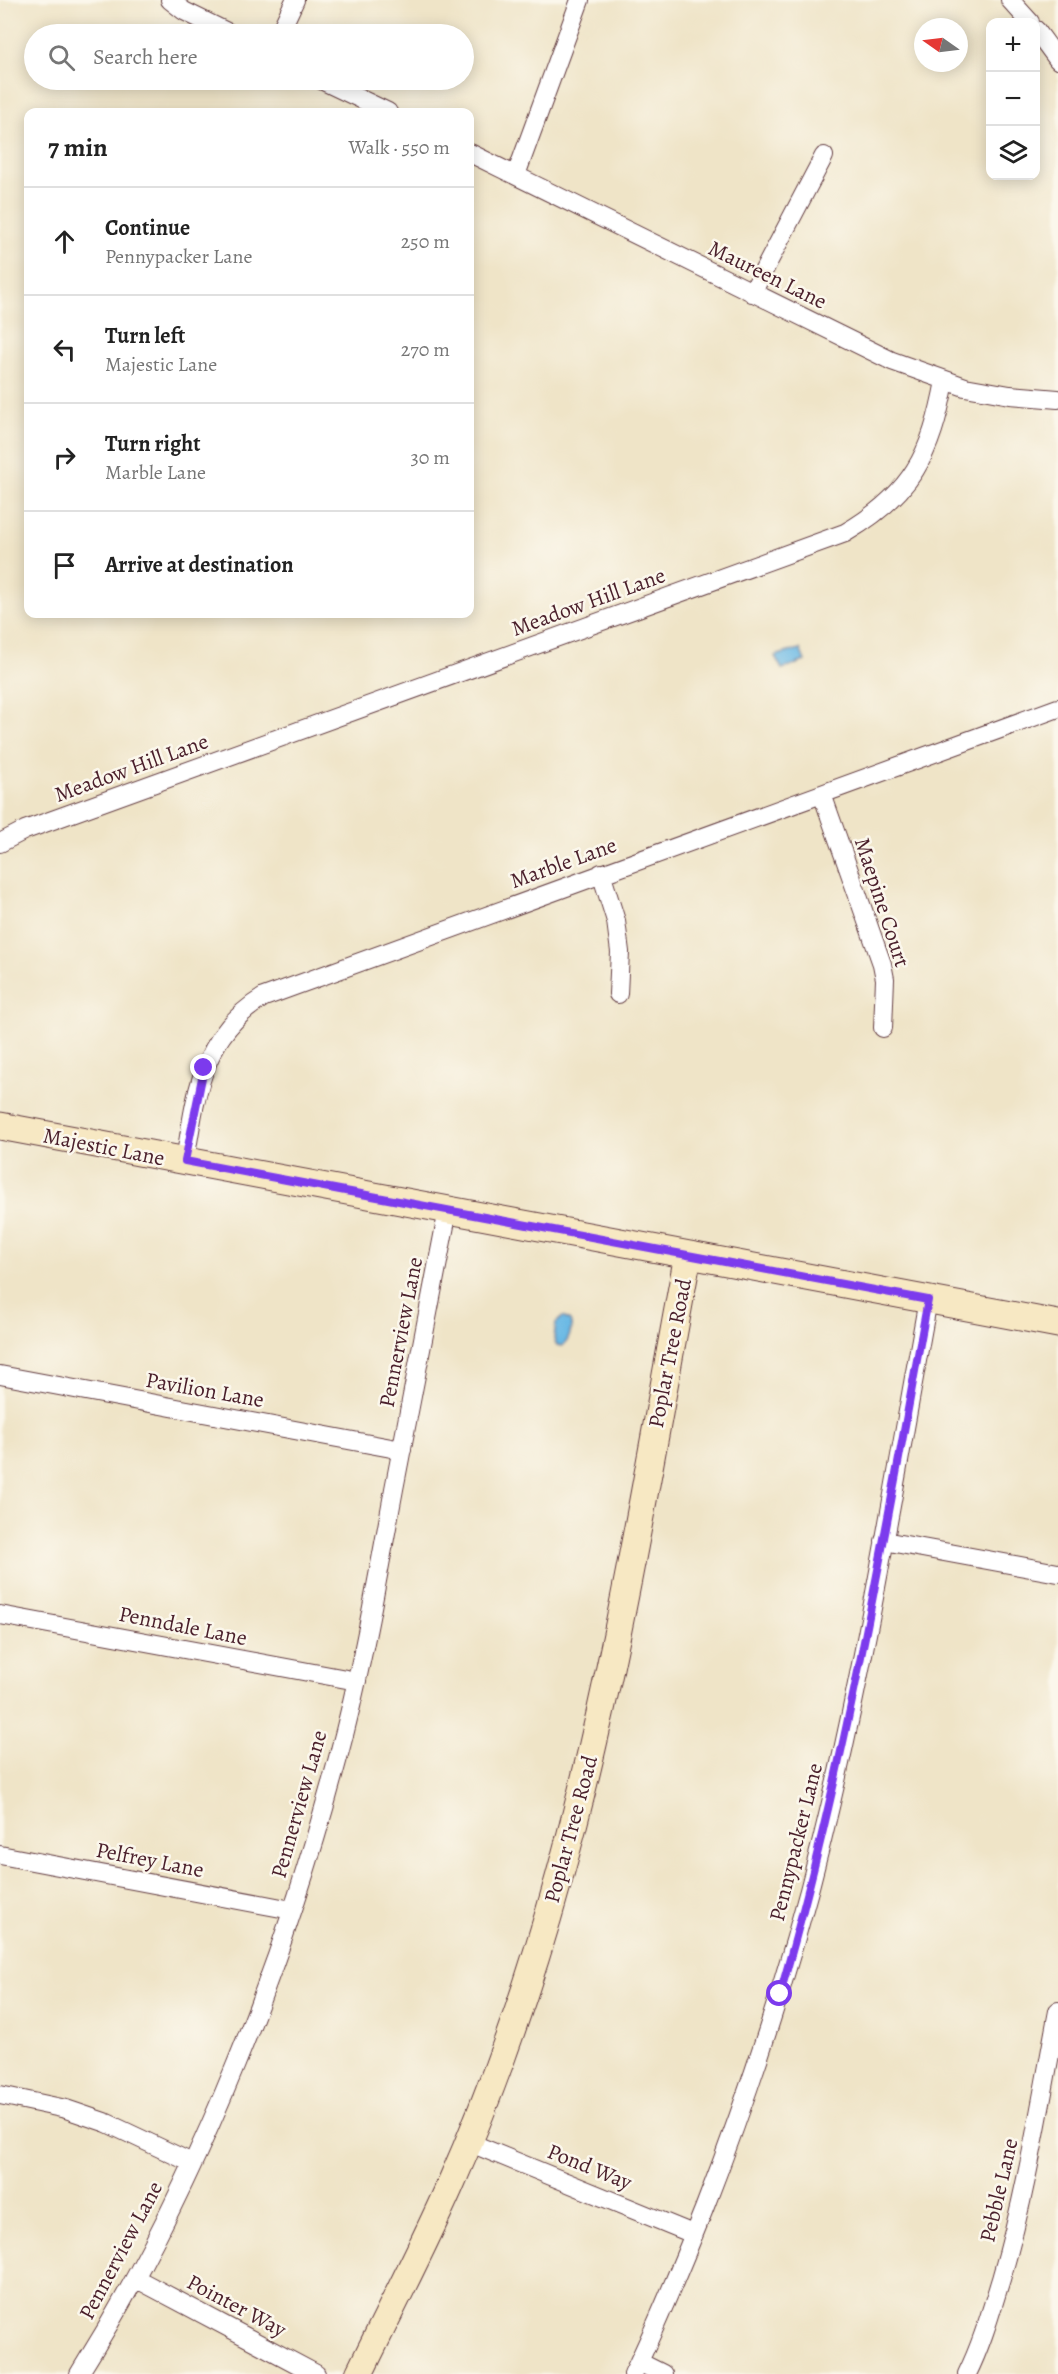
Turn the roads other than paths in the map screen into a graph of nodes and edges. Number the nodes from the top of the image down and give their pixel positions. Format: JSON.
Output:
{"nodes":[{"id":1,"x":170,"y":0,"type":"edge"},
{"id":2,"x":296,"y":0,"type":"edge"},
{"id":3,"x":580,"y":0,"type":"edge"},
{"id":4,"x":1010,"y":0,"type":"edge"},
{"id":5,"x":1026,"y":18,"type":"edge"},
{"id":6,"x":211,"y":24,"type":"edge"},
{"id":7,"x":284,"y":24,"type":"edge"},
{"id":8,"x":1040,"y":37,"type":"edge"},
{"id":9,"x":1058,"y":60,"type":"edge"},
{"id":10,"x":342,"y":90,"type":"edge"},
{"id":11,"x":380,"y":108,"type":"edge"},
{"id":12,"x":474,"y":155,"type":"edge"},
{"id":13,"x":824,"y":156,"type":"dead end"},
{"id":14,"x":516,"y":176,"type":"junction"},
{"id":15,"x":752,"y":293,"type":"junction"},
{"id":16,"x":945,"y":381,"type":"junction"},
{"id":17,"x":1058,"y":399,"type":"edge"},
{"id":18,"x":1058,"y":708,"type":"edge"},
{"id":19,"x":822,"y":794,"type":"junction"},
{"id":20,"x":0,"y":843,"type":"edge"},
{"id":21,"x":601,"y":873,"type":"junction"},
{"id":22,"x":618,"y":994,"type":"dead end"},
{"id":23,"x":883,"y":1028,"type":"dead end"},
{"id":24,"x":0,"y":1126,"type":"edge"},
{"id":25,"x":185,"y":1161,"type":"junction"},
{"id":26,"x":448,"y":1210,"type":"junction"},
{"id":27,"x":688,"y":1255,"type":"junction"},
{"id":28,"x":928,"y":1300,"type":"junction"},
{"id":29,"x":1058,"y":1324,"type":"edge"},
{"id":30,"x":0,"y":1375,"type":"edge"},
{"id":31,"x":402,"y":1450,"type":"junction"},
{"id":32,"x":884,"y":1541,"type":"junction"},
{"id":33,"x":1058,"y":1573,"type":"edge"},
{"id":34,"x":0,"y":1615,"type":"edge"},
{"id":35,"x":357,"y":1681,"type":"junction"},
{"id":36,"x":0,"y":1855,"type":"edge"},
{"id":37,"x":292,"y":1910,"type":"junction"},
{"id":38,"x":1058,"y":2011,"type":"edge"},
{"id":39,"x":0,"y":2096,"type":"edge"},
{"id":40,"x":468,"y":2142,"type":"junction"},
{"id":41,"x":192,"y":2163,"type":"junction"},
{"id":42,"x":693,"y":2234,"type":"junction"},
{"id":43,"x":135,"y":2278,"type":"junction"},
{"id":44,"x":636,"y":2368,"type":"edge"},
{"id":45,"x":79,"y":2374,"type":"edge"},
{"id":46,"x":316,"y":2374,"type":"edge"},
{"id":47,"x":358,"y":2374,"type":"edge"},
{"id":48,"x":663,"y":2374,"type":"edge"},
{"id":49,"x":967,"y":2374,"type":"edge"}],
"edges":[{"from":1,"to":6,"type":"street"},
{"from":2,"to":7,"type":"street"},
{"from":3,"to":14,"type":"street"},
{"from":4,"to":5,"type":"street"},
{"from":8,"to":9,"type":"street"},
{"from":10,"to":11,"type":"street"},
{"from":12,"to":14,"type":"street","name":"Maureen Lane"},
{"from":13,"to":15,"type":"street"},
{"from":14,"to":15,"type":"street","name":"Maureen Lane"},
{"from":15,"to":16,"type":"street","name":"Maureen Lane"},
{"from":16,"to":17,"type":"street","name":"Maureen Lane"},
{"from":16,"to":20,"type":"street","name":"Meadow Hill Lane"},
{"from":18,"to":19,"type":"street","name":"Marble Lane"},
{"from":19,"to":21,"type":"street","name":"Marble Lane"},
{"from":19,"to":23,"type":"street","name":"Maepine Court"},
{"from":21,"to":22,"type":"street"},
{"from":21,"to":25,"type":"street","name":"Marble Lane"},
{"from":24,"to":25,"type":"street","name":"Majestic Lane"},
{"from":25,"to":26,"type":"street","name":"Majestic Lane"},
{"from":26,"to":27,"type":"street","name":"Majestic Lane"},
{"from":26,"to":31,"type":"street","name":"Pennerview Lane"},
{"from":27,"to":28,"type":"street","name":"Majestic Lane"},
{"from":27,"to":40,"type":"street","name":"Poplar Tree Road"},
{"from":28,"to":29,"type":"street","name":"Majestic Lane"},
{"from":28,"to":32,"type":"street","name":"Pennypacker Lane"},
{"from":30,"to":31,"type":"street","name":"Pavilion Lane"},
{"from":31,"to":35,"type":"street","name":"Pennerview Lane"},
{"from":32,"to":33,"type":"street"},
{"from":32,"to":42,"type":"street","name":"Pennypacker Lane"},
{"from":34,"to":35,"type":"street","name":"Penndale Lane"},
{"from":35,"to":37,"type":"street","name":"Pennerview Lane"},
{"from":36,"to":37,"type":"street","name":"Pelfrey Lane"},
{"from":37,"to":41,"type":"street","name":"Pennerview Lane"},
{"from":38,"to":49,"type":"street","name":"Pebble Lane"},
{"from":39,"to":41,"type":"street"},
{"from":40,"to":42,"type":"street","name":"Pond Way"},
{"from":40,"to":47,"type":"street","name":"Poplar Tree Road"},
{"from":41,"to":43,"type":"street","name":"Pennerview Lane"},
{"from":42,"to":44,"type":"street","name":"Pennypacker Lane"},
{"from":43,"to":45,"type":"street","name":"Pennerview Lane"},
{"from":43,"to":46,"type":"street","name":"Pointer Way"},
{"from":44,"to":48,"type":"street"}]}
